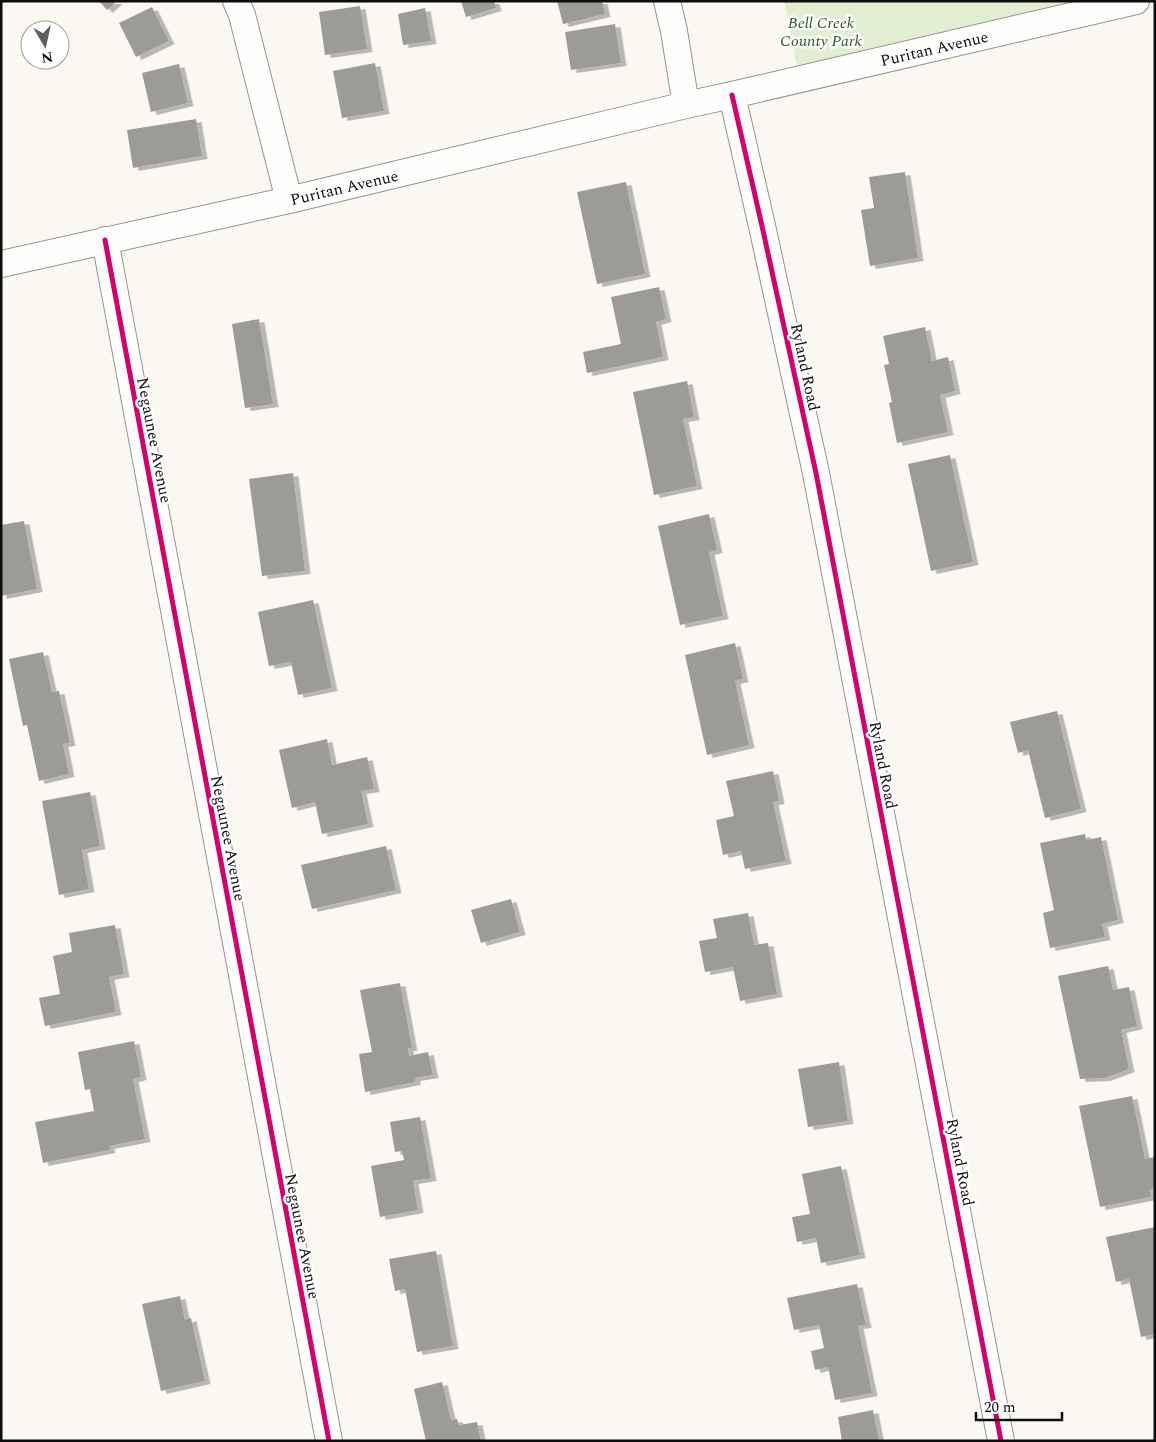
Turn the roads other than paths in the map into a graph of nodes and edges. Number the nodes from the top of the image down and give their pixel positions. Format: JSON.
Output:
{"nodes":[{"id":1,"x":236,"y":1,"type":"edge"},
{"id":2,"x":667,"y":1,"type":"edge"},
{"id":3,"x":1136,"y":1,"type":"edge"},
{"id":4,"x":732,"y":96,"type":"junction"},
{"id":5,"x":686,"y":105,"type":"junction"},
{"id":6,"x":289,"y":200,"type":"junction"},
{"id":7,"x":105,"y":240,"type":"junction"},
{"id":8,"x":1,"y":264,"type":"edge"},
{"id":9,"x":329,"y":1441,"type":"edge"},
{"id":10,"x":1001,"y":1441,"type":"edge"}],
"edges":[{"from":1,"to":6,"type":"street"},
{"from":2,"to":5,"type":"street"},
{"from":3,"to":4,"type":"street","name":"Puritan Avenue"},
{"from":4,"to":5,"type":"street","name":"Puritan Avenue"},
{"from":4,"to":10,"type":"street","name":"Ryland Road"},
{"from":5,"to":6,"type":"street","name":"Puritan Avenue"},
{"from":6,"to":7,"type":"street","name":"Puritan Avenue"},
{"from":7,"to":8,"type":"street","name":"Puritan Avenue"},
{"from":7,"to":9,"type":"street","name":"Negaunee Avenue"}]}
